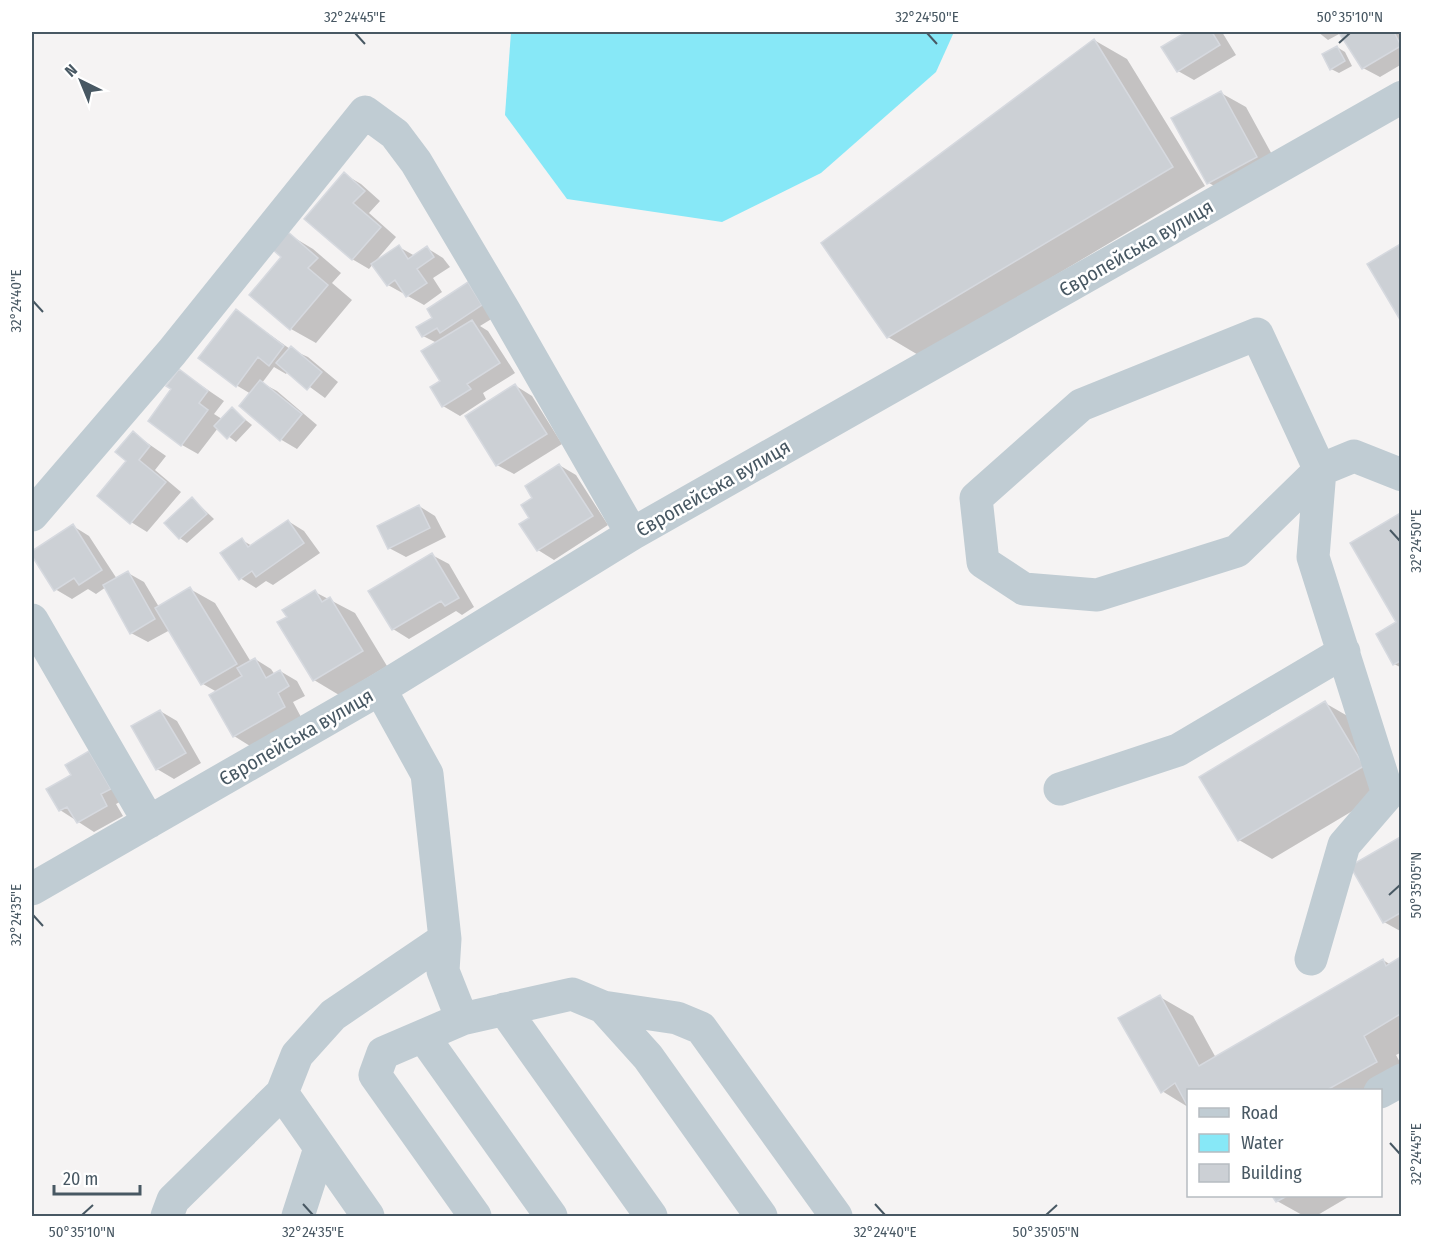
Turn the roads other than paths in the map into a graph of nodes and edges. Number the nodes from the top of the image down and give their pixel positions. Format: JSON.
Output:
{"nodes":[{"id":1,"x":1401,"y":97,"type":"edge"},
{"id":2,"x":1320,"y":470,"type":"junction"},
{"id":3,"x":1401,"y":475,"type":"edge"},
{"id":4,"x":32,"y":515,"type":"edge"},
{"id":5,"x":632,"y":534,"type":"junction"},
{"id":6,"x":32,"y":620,"type":"edge"},
{"id":7,"x":1344,"y":652,"type":"junction"},
{"id":8,"x":380,"y":689,"type":"junction"},
{"id":9,"x":1060,"y":789,"type":"dead end"},
{"id":10,"x":149,"y":822,"type":"junction"},
{"id":11,"x":32,"y":889,"type":"edge"},
{"id":12,"x":445,"y":939,"type":"junction"},
{"id":13,"x":1311,"y":959,"type":"dead end"},
{"id":14,"x":603,"y":1007,"type":"junction"},
{"id":15,"x":504,"y":1009,"type":"junction"},
{"id":16,"x":462,"y":1019,"type":"junction"},
{"id":17,"x":423,"y":1036,"type":"junction"},
{"id":18,"x":1401,"y":1080,"type":"edge"},
{"id":19,"x":1382,"y":1091,"type":"edge"},
{"id":20,"x":282,"y":1093,"type":"junction"},
{"id":21,"x":320,"y":1148,"type":"junction"},
{"id":22,"x":167,"y":1216,"type":"edge"},
{"id":23,"x":298,"y":1216,"type":"edge"},
{"id":24,"x":368,"y":1216,"type":"edge"},
{"id":25,"x":475,"y":1216,"type":"edge"},
{"id":26,"x":551,"y":1216,"type":"edge"},
{"id":27,"x":651,"y":1216,"type":"edge"},
{"id":28,"x":761,"y":1216,"type":"edge"},
{"id":29,"x":836,"y":1216,"type":"edge"}],
"edges":[{"from":1,"to":5,"type":"street","name":"Європейська вулиця"},
{"from":2,"to":2,"type":"street"},
{"from":2,"to":3,"type":"street"},
{"from":2,"to":7,"type":"street"},
{"from":4,"to":5,"type":"street"},
{"from":5,"to":8,"type":"street","name":"Європейська вулиця"},
{"from":6,"to":10,"type":"street"},
{"from":7,"to":9,"type":"street"},
{"from":7,"to":13,"type":"street"},
{"from":8,"to":10,"type":"street","name":"Європейська вулиця"},
{"from":8,"to":12,"type":"street"},
{"from":10,"to":11,"type":"street","name":"Європейська вулиця"},
{"from":12,"to":16,"type":"street"},
{"from":12,"to":20,"type":"street"},
{"from":14,"to":15,"type":"street"},
{"from":14,"to":28,"type":"street"},
{"from":14,"to":29,"type":"street"},
{"from":15,"to":16,"type":"street"},
{"from":15,"to":27,"type":"street"},
{"from":16,"to":17,"type":"street"},
{"from":17,"to":25,"type":"street"},
{"from":17,"to":26,"type":"street"},
{"from":18,"to":19,"type":"street"},
{"from":20,"to":21,"type":"street"},
{"from":20,"to":22,"type":"street"},
{"from":21,"to":23,"type":"street"},
{"from":21,"to":24,"type":"street"}]}
